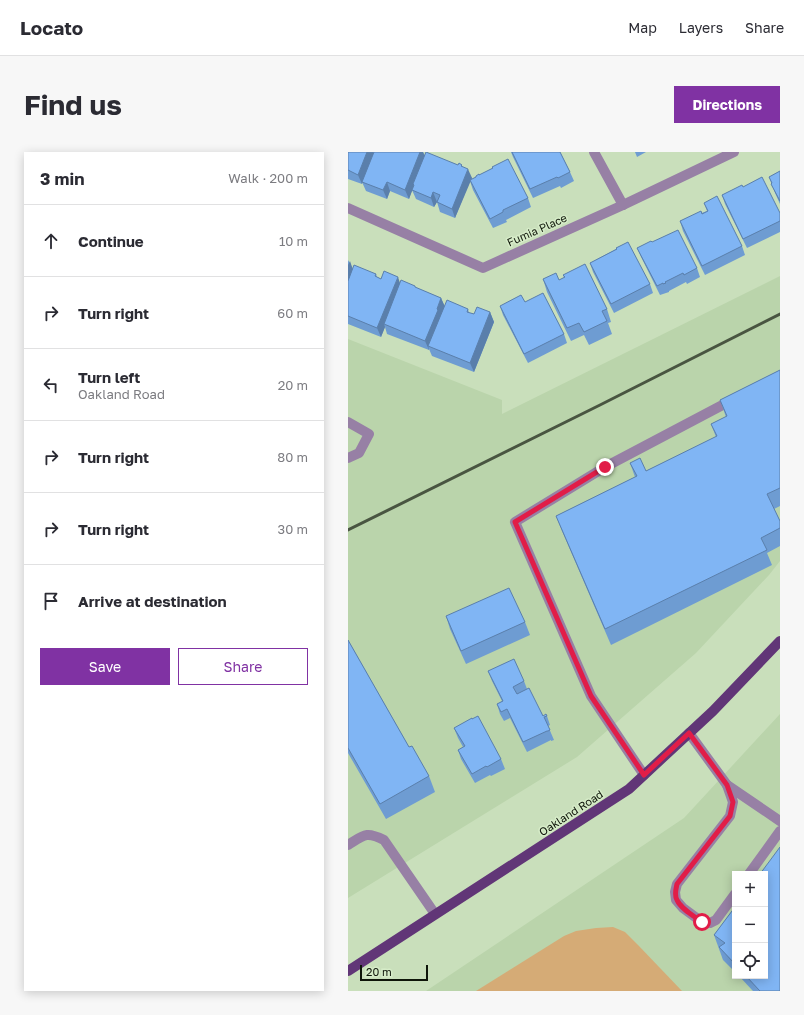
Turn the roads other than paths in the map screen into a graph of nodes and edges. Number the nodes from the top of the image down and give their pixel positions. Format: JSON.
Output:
{"nodes":[{"id":1,"x":594,"y":152,"type":"edge"},
{"id":2,"x":734,"y":152,"type":"edge"},
{"id":3,"x":623,"y":205,"type":"junction"},
{"id":4,"x":348,"y":208,"type":"edge"},
{"id":5,"x":738,"y":397,"type":"edge"},
{"id":6,"x":348,"y":422,"type":"edge"},
{"id":7,"x":348,"y":458,"type":"edge"},
{"id":8,"x":780,"y":641,"type":"edge"},
{"id":9,"x":689,"y":733,"type":"junction"},
{"id":10,"x":644,"y":775,"type":"junction"},
{"id":11,"x":727,"y":785,"type":"junction"},
{"id":12,"x":780,"y":822,"type":"edge"},
{"id":13,"x":780,"y":831,"type":"edge"},
{"id":14,"x":348,"y":845,"type":"edge"},
{"id":15,"x":751,"y":871,"type":"edge"},
{"id":16,"x":732,"y":898,"type":"edge"},
{"id":17,"x":436,"y":914,"type":"junction"},
{"id":18,"x":348,"y":971,"type":"edge"}],
"edges":[{"from":1,"to":3,"type":"street"},
{"from":2,"to":3,"type":"street","name":"Fumia Place"},
{"from":3,"to":4,"type":"street","name":"Fumia Place"},
{"from":5,"to":10,"type":"street"},
{"from":6,"to":7,"type":"street"},
{"from":8,"to":9,"type":"main road","name":"Oakland Road"},
{"from":9,"to":10,"type":"main road","name":"Oakland Road"},
{"from":9,"to":11,"type":"street"},
{"from":10,"to":17,"type":"main road","name":"Oakland Road"},
{"from":11,"to":12,"type":"street"},
{"from":11,"to":16,"type":"street"},
{"from":13,"to":15,"type":"street"},
{"from":14,"to":17,"type":"street"},
{"from":17,"to":18,"type":"main road","name":"Oakland Road"}]}
